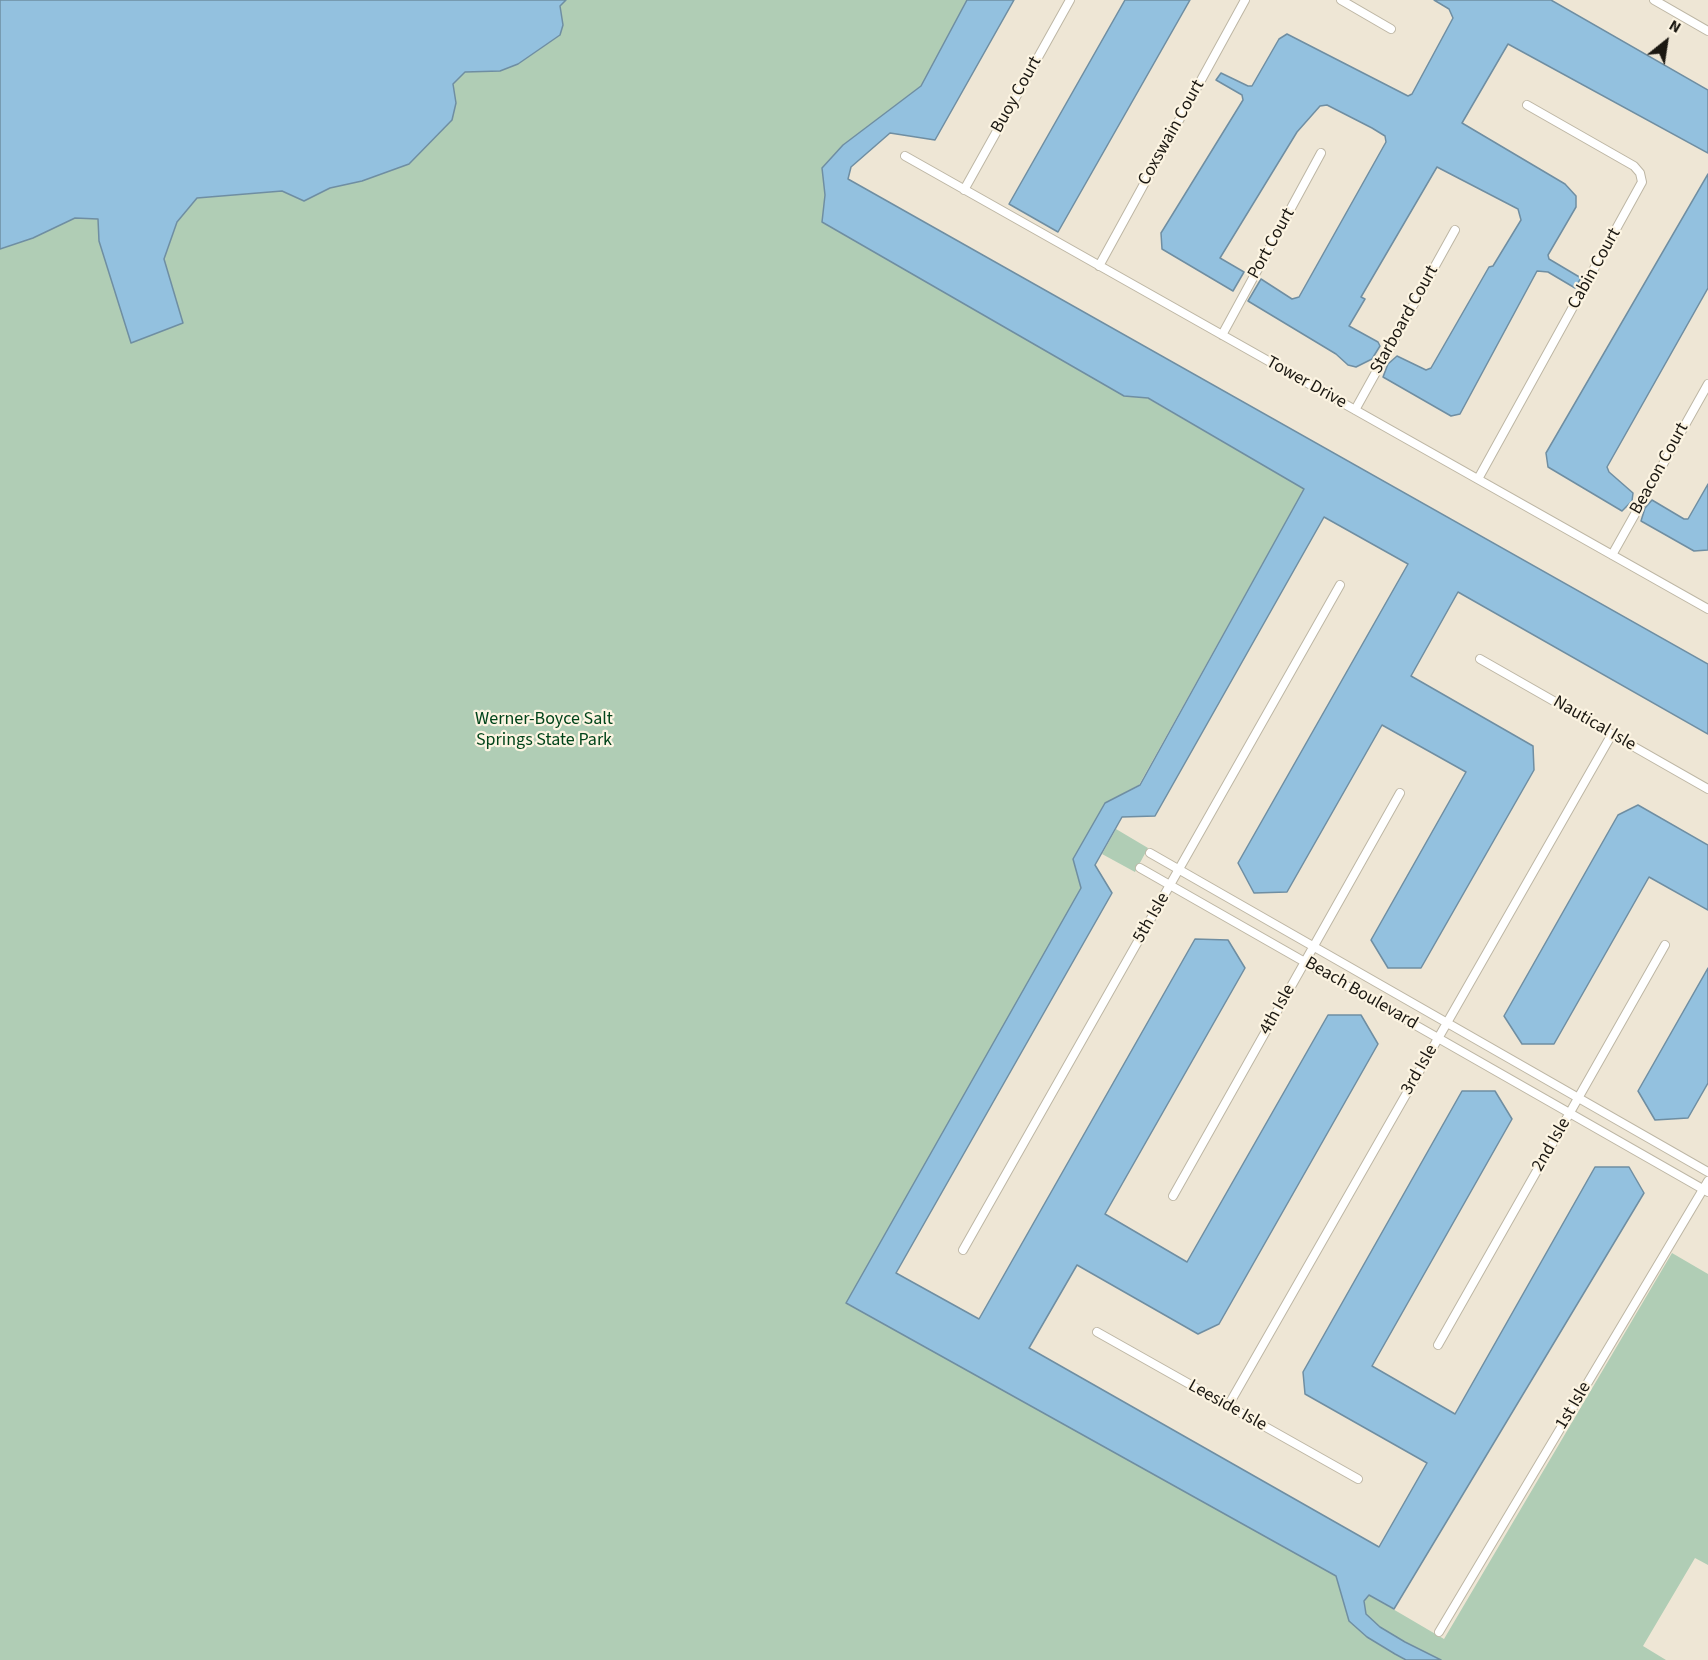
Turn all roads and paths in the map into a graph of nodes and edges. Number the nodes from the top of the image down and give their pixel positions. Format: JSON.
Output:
{"nodes":[{"id":1,"x":1070,"y":0,"type":"edge"},
{"id":2,"x":1245,"y":0,"type":"edge"},
{"id":3,"x":1341,"y":0,"type":"edge"},
{"id":4,"x":1654,"y":0,"type":"edge"},
{"id":5,"x":1391,"y":29,"type":"dead end"},
{"id":6,"x":1708,"y":31,"type":"edge"},
{"id":7,"x":1527,"y":105,"type":"dead end"},
{"id":8,"x":1322,"y":153,"type":"dead end"},
{"id":9,"x":904,"y":156,"type":"dead end"},
{"id":10,"x":964,"y":190,"type":"junction"},
{"id":11,"x":1455,"y":230,"type":"dead end"},
{"id":12,"x":1099,"y":266,"type":"junction"},
{"id":13,"x":1222,"y":335,"type":"junction"},
{"id":14,"x":1708,"y":384,"type":"edge"},
{"id":15,"x":1354,"y":410,"type":"junction"},
{"id":16,"x":1478,"y":479,"type":"junction"},
{"id":17,"x":1612,"y":555,"type":"junction"},
{"id":18,"x":1340,"y":585,"type":"dead end"},
{"id":19,"x":1708,"y":609,"type":"edge"},
{"id":20,"x":1480,"y":659,"type":"dead end"},
{"id":21,"x":1612,"y":734,"type":"junction"},
{"id":22,"x":1708,"y":789,"type":"edge"},
{"id":23,"x":1400,"y":793,"type":"dead end"},
{"id":24,"x":1150,"y":853,"type":"dead end"},
{"id":25,"x":1140,"y":868,"type":"dead end"},
{"id":26,"x":1179,"y":870,"type":"junction"},
{"id":27,"x":1170,"y":885,"type":"junction"},
{"id":28,"x":1665,"y":945,"type":"dead end"},
{"id":29,"x":1314,"y":946,"type":"junction"},
{"id":30,"x":1305,"y":962,"type":"junction"},
{"id":31,"x":1447,"y":1022,"type":"junction"},
{"id":32,"x":1438,"y":1038,"type":"junction"},
{"id":33,"x":1579,"y":1097,"type":"junction"},
{"id":34,"x":1570,"y":1113,"type":"junction"},
{"id":35,"x":1708,"y":1172,"type":"edge"},
{"id":36,"x":1706,"y":1187,"type":"edge"},
{"id":37,"x":1173,"y":1196,"type":"dead end"},
{"id":38,"x":963,"y":1250,"type":"dead end"},
{"id":39,"x":1097,"y":1332,"type":"dead end"},
{"id":40,"x":1438,"y":1345,"type":"dead end"},
{"id":41,"x":1228,"y":1406,"type":"junction"},
{"id":42,"x":1358,"y":1479,"type":"dead end"},
{"id":43,"x":1439,"y":1632,"type":"dead end"}],
"edges":[{"from":1,"to":10,"type":"street","name":"Buoy Court"},
{"from":2,"to":12,"type":"street","name":"Coxswain Court"},
{"from":3,"to":5,"type":"street"},
{"from":4,"to":6,"type":"street"},
{"from":7,"to":16,"type":"street","name":"Cabin Court"},
{"from":8,"to":13,"type":"street","name":"Port Court"},
{"from":9,"to":10,"type":"street","name":"Tower Drive"},
{"from":10,"to":12,"type":"street","name":"Tower Drive"},
{"from":11,"to":15,"type":"street","name":"Starboard Court"},
{"from":12,"to":13,"type":"street","name":"Tower Drive"},
{"from":13,"to":15,"type":"street","name":"Tower Drive"},
{"from":14,"to":17,"type":"street","name":"Beacon Court"},
{"from":15,"to":16,"type":"street","name":"Tower Drive"},
{"from":16,"to":17,"type":"street","name":"Tower Drive"},
{"from":17,"to":19,"type":"street","name":"Tower Drive"},
{"from":18,"to":26,"type":"street","name":"5th Isle"},
{"from":20,"to":21,"type":"street","name":"Nautical Isle"},
{"from":21,"to":22,"type":"street","name":"Nautical Isle"},
{"from":21,"to":31,"type":"street","name":"3rd Isle"},
{"from":23,"to":29,"type":"street","name":"4th Isle"},
{"from":24,"to":26,"type":"street","name":"Beach Boulevard"},
{"from":25,"to":27,"type":"street","name":"Beach Boulevard"},
{"from":26,"to":27,"type":"street","name":"5th Isle"},
{"from":26,"to":29,"type":"street","name":"Beach Boulevard"},
{"from":27,"to":30,"type":"street","name":"Beach Boulevard"},
{"from":27,"to":38,"type":"street","name":"5th Isle"},
{"from":28,"to":33,"type":"street","name":"2nd Isle"},
{"from":29,"to":30,"type":"street","name":"4th Isle"},
{"from":29,"to":31,"type":"street","name":"Beach Boulevard"},
{"from":30,"to":32,"type":"street","name":"Beach Boulevard"},
{"from":30,"to":37,"type":"street","name":"4th Isle"},
{"from":31,"to":32,"type":"street","name":"3rd Isle"},
{"from":31,"to":33,"type":"street","name":"Beach Boulevard"},
{"from":32,"to":34,"type":"street","name":"Beach Boulevard"},
{"from":32,"to":41,"type":"street","name":"3rd Isle"},
{"from":33,"to":34,"type":"street","name":"2nd Isle"},
{"from":33,"to":35,"type":"street","name":"Beach Boulevard"},
{"from":34,"to":36,"type":"street","name":"Beach Boulevard"},
{"from":34,"to":40,"type":"street","name":"2nd Isle"},
{"from":36,"to":43,"type":"street","name":"1st Isle"},
{"from":39,"to":41,"type":"street","name":"Leeside Isle"},
{"from":41,"to":42,"type":"street","name":"Leeside Isle"}]}
